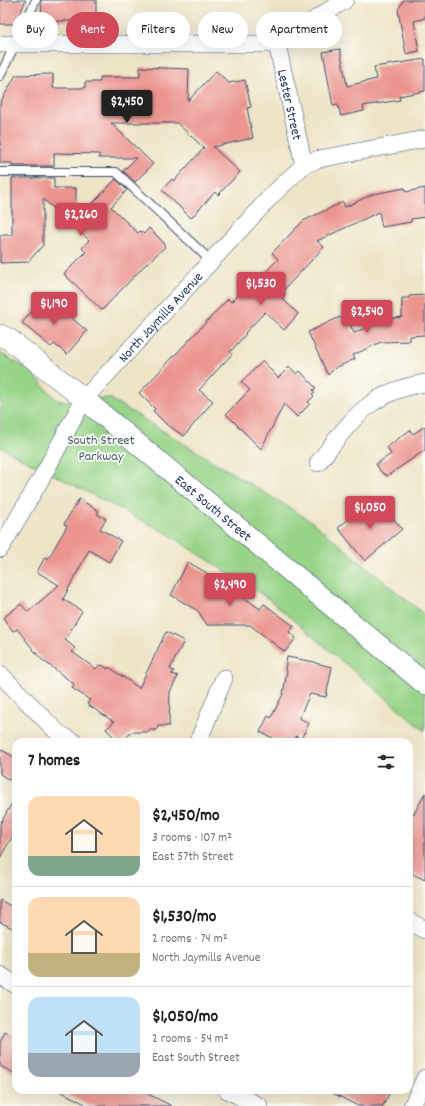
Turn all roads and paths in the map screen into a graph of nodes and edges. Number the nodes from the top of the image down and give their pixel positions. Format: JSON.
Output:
{"nodes":[{"id":1,"x":36,"y":0,"type":"edge"},
{"id":2,"x":345,"y":0,"type":"edge"},
{"id":3,"x":326,"y":12,"type":"edge"},
{"id":4,"x":8,"y":44,"type":"edge"},
{"id":5,"x":256,"y":44,"type":"edge"},
{"id":6,"x":278,"y":48,"type":"edge"},
{"id":7,"x":0,"y":76,"type":"edge"},
{"id":8,"x":425,"y":139,"type":"edge"},
{"id":9,"x":304,"y":165,"type":"junction"},
{"id":10,"x":0,"y":172,"type":"edge"},
{"id":11,"x":211,"y":261,"type":"junction"},
{"id":12,"x":0,"y":335,"type":"edge"},
{"id":13,"x":425,"y":383,"type":"edge"},
{"id":14,"x":84,"y":399,"type":"junction"},
{"id":15,"x":318,"y":463,"type":"dead end"},
{"id":16,"x":0,"y":549,"type":"edge"},
{"id":17,"x":0,"y":674,"type":"edge"},
{"id":18,"x":224,"y":678,"type":"dead end"},
{"id":19,"x":425,"y":684,"type":"edge"},
{"id":20,"x":67,"y":738,"type":"edge"},
{"id":21,"x":200,"y":738,"type":"edge"},
{"id":22,"x":413,"y":923,"type":"edge"},
{"id":23,"x":425,"y":930,"type":"edge"},
{"id":24,"x":0,"y":975,"type":"edge"},
{"id":25,"x":12,"y":982,"type":"edge"},
{"id":26,"x":425,"y":1078,"type":"edge"},
{"id":27,"x":235,"y":1094,"type":"edge"},
{"id":28,"x":259,"y":1106,"type":"edge"},
{"id":29,"x":412,"y":1106,"type":"edge"}],
"edges":[{"from":1,"to":4,"type":"lane"},
{"from":2,"to":3,"type":"street"},
{"from":4,"to":5,"type":"street"},
{"from":4,"to":7,"type":"lane"},
{"from":6,"to":9,"type":"street","name":"Lester Street"},
{"from":8,"to":9,"type":"street","name":"North Jaymills Avenue"},
{"from":9,"to":11,"type":"street","name":"North Jaymills Avenue"},
{"from":10,"to":11,"type":"lane"},
{"from":11,"to":14,"type":"street","name":"North Jaymills Avenue"},
{"from":12,"to":14,"type":"street","name":"East South Street"},
{"from":13,"to":15,"type":"street"},
{"from":14,"to":16,"type":"street","name":"North Jaymills Avenue"},
{"from":14,"to":19,"type":"street","name":"East South Street"},
{"from":17,"to":20,"type":"street"},
{"from":18,"to":21,"type":"street"},
{"from":22,"to":23,"type":"street"},
{"from":24,"to":25,"type":"street"},
{"from":26,"to":29,"type":"street"},
{"from":27,"to":28,"type":"street"}]}
